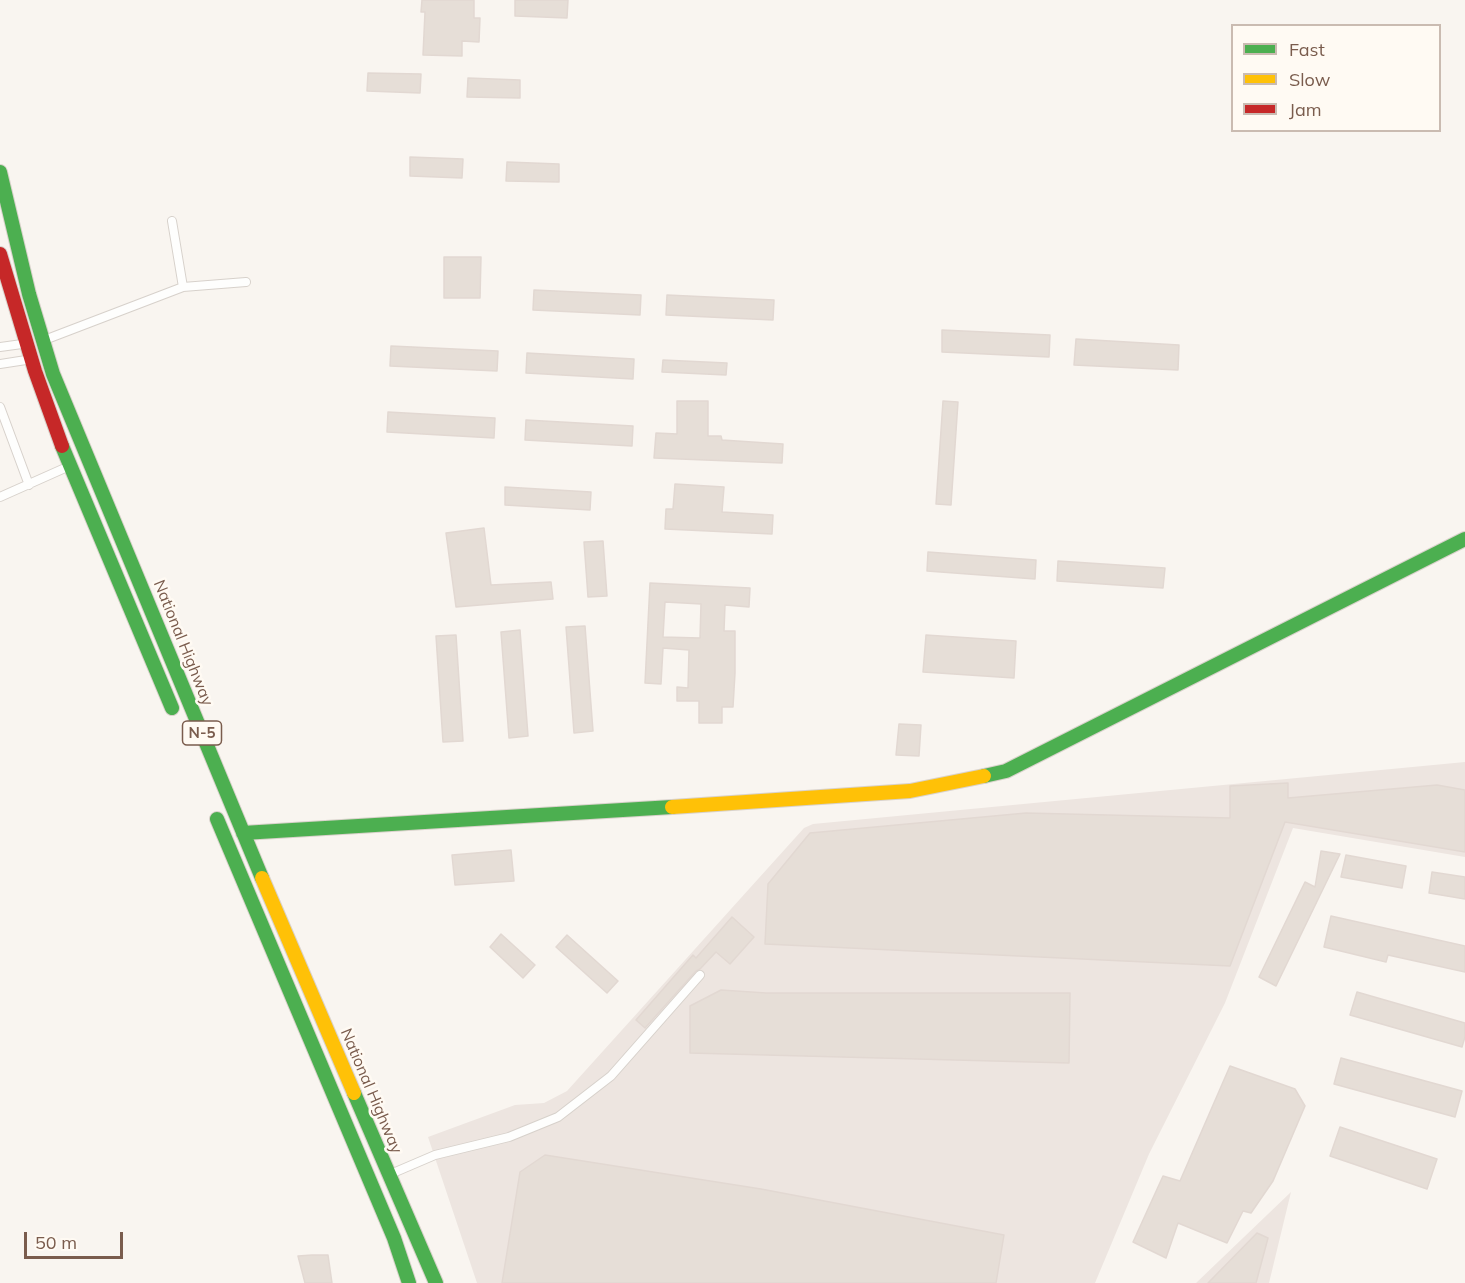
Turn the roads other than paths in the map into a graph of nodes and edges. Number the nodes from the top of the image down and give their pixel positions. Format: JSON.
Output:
{"nodes":[{"id":1,"x":0,"y":172,"type":"edge"},
{"id":2,"x":172,"y":221,"type":"dead end"},
{"id":3,"x":0,"y":254,"type":"edge"},
{"id":4,"x":246,"y":282,"type":"dead end"},
{"id":5,"x":183,"y":287,"type":"junction"},
{"id":6,"x":43,"y":341,"type":"junction"},
{"id":7,"x":25,"y":343,"type":"junction"},
{"id":8,"x":0,"y":347,"type":"edge"},
{"id":9,"x":30,"y":360,"type":"junction"},
{"id":10,"x":0,"y":364,"type":"edge"},
{"id":11,"x":0,"y":407,"type":"edge"},
{"id":12,"x":69,"y":466,"type":"junction"},
{"id":13,"x":29,"y":485,"type":"junction"},
{"id":14,"x":0,"y":497,"type":"edge"},
{"id":15,"x":1465,"y":539,"type":"edge"},
{"id":16,"x":177,"y":721,"type":"dead end"},
{"id":17,"x":212,"y":808,"type":"dead end"},
{"id":18,"x":243,"y":833,"type":"junction"},
{"id":19,"x":700,"y":975,"type":"dead end"},
{"id":20,"x":388,"y":1175,"type":"junction"},
{"id":21,"x":409,"y":1283,"type":"edge"},
{"id":22,"x":436,"y":1283,"type":"edge"}],
"edges":[{"from":1,"to":6,"type":"main road","name":"National Highway","number":"N-5"},
{"from":2,"to":5,"type":"lane"},
{"from":3,"to":7,"type":"main road","number":"N-5"},
{"from":4,"to":5,"type":"lane"},
{"from":5,"to":6,"type":"lane"},
{"from":6,"to":18,"type":"main road","name":"National Highway","number":"N-5"},
{"from":7,"to":8,"type":"lane"},
{"from":7,"to":9,"type":"main road","number":"N-5"},
{"from":9,"to":10,"type":"lane"},
{"from":9,"to":12,"type":"main road","number":"N-5"},
{"from":11,"to":13,"type":"lane"},
{"from":12,"to":13,"type":"lane"},
{"from":12,"to":16,"type":"main road","number":"N-5"},
{"from":13,"to":14,"type":"lane"},
{"from":15,"to":18,"type":"main road"},
{"from":17,"to":21,"type":"main road"},
{"from":18,"to":20,"type":"main road","name":"National Highway","number":"N-5"},
{"from":19,"to":20,"type":"lane"},
{"from":20,"to":22,"type":"main road","name":"National Highway","number":"N-5"}]}
